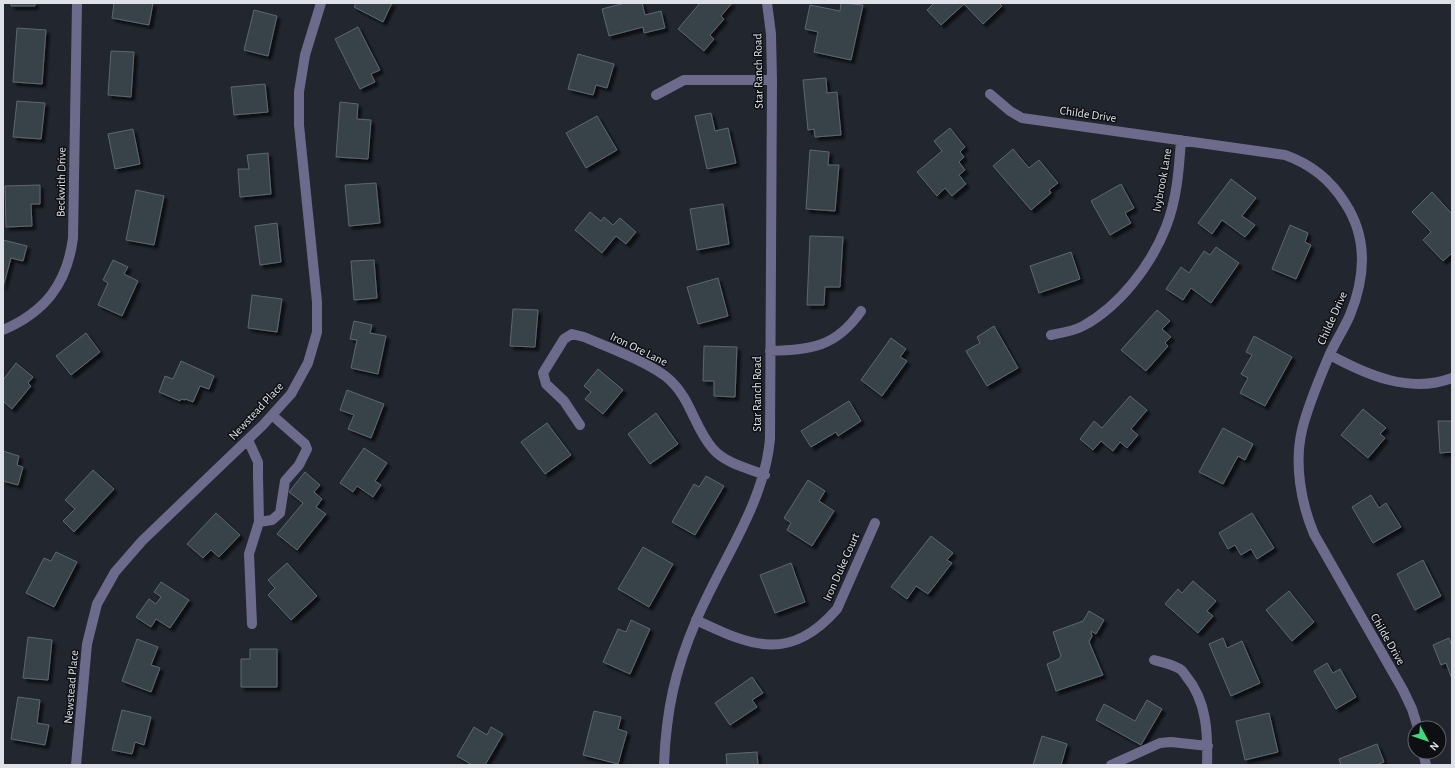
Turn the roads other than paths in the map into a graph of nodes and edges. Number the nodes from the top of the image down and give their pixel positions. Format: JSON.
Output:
{"nodes":[{"id":1,"x":77,"y":3,"type":"edge"},
{"id":2,"x":321,"y":3,"type":"edge"},
{"id":3,"x":767,"y":3,"type":"edge"},
{"id":4,"x":772,"y":80,"type":"junction"},
{"id":5,"x":990,"y":94,"type":"dead end"},
{"id":6,"x":656,"y":95,"type":"dead end"},
{"id":7,"x":1182,"y":140,"type":"junction"},
{"id":8,"x":862,"y":311,"type":"dead end"},
{"id":9,"x":3,"y":330,"type":"edge"},
{"id":10,"x":1051,"y":335,"type":"dead end"},
{"id":11,"x":770,"y":351,"type":"junction"},
{"id":12,"x":1330,"y":355,"type":"junction"},
{"id":13,"x":1452,"y":378,"type":"edge"},
{"id":14,"x":272,"y":415,"type":"junction"},
{"id":15,"x":580,"y":425,"type":"dead end"},
{"id":16,"x":248,"y":440,"type":"junction"},
{"id":17,"x":765,"y":475,"type":"junction"},
{"id":18,"x":259,"y":522,"type":"junction"},
{"id":19,"x":875,"y":523,"type":"dead end"},
{"id":20,"x":696,"y":620,"type":"junction"},
{"id":21,"x":252,"y":624,"type":"dead end"},
{"id":22,"x":1154,"y":660,"type":"dead end"},
{"id":23,"x":1415,"y":720,"type":"edge"},
{"id":24,"x":1208,"y":746,"type":"junction"},
{"id":25,"x":76,"y":765,"type":"edge"},
{"id":26,"x":664,"y":765,"type":"edge"},
{"id":27,"x":1112,"y":765,"type":"edge"},
{"id":28,"x":1207,"y":765,"type":"edge"}],
"edges":[{"from":1,"to":9,"type":"street","name":"Beckwith Drive"},
{"from":2,"to":14,"type":"street","name":"Newstead Place"},
{"from":3,"to":4,"type":"street","name":"Star Ranch Road"},
{"from":4,"to":6,"type":"street"},
{"from":4,"to":11,"type":"street","name":"Star Ranch Road"},
{"from":5,"to":7,"type":"street","name":"Childe Drive"},
{"from":7,"to":10,"type":"street","name":"Ivybrook Lane"},
{"from":7,"to":12,"type":"street","name":"Childe Drive"},
{"from":8,"to":11,"type":"street"},
{"from":11,"to":17,"type":"street","name":"Star Ranch Road"},
{"from":12,"to":13,"type":"street"},
{"from":12,"to":23,"type":"street","name":"Childe Drive"},
{"from":14,"to":16,"type":"street","name":"Newstead Place"},
{"from":14,"to":18,"type":"street"},
{"from":15,"to":17,"type":"street","name":"Iron Ore Lane"},
{"from":16,"to":18,"type":"street"},
{"from":16,"to":25,"type":"street","name":"Newstead Place"},
{"from":17,"to":20,"type":"street","name":"Star Ranch Road"},
{"from":18,"to":21,"type":"street"},
{"from":19,"to":20,"type":"street","name":"Iron Duke Court"},
{"from":20,"to":26,"type":"street","name":"Star Ranch Road"},
{"from":22,"to":24,"type":"street"},
{"from":24,"to":27,"type":"street"},
{"from":24,"to":28,"type":"street"}]}
